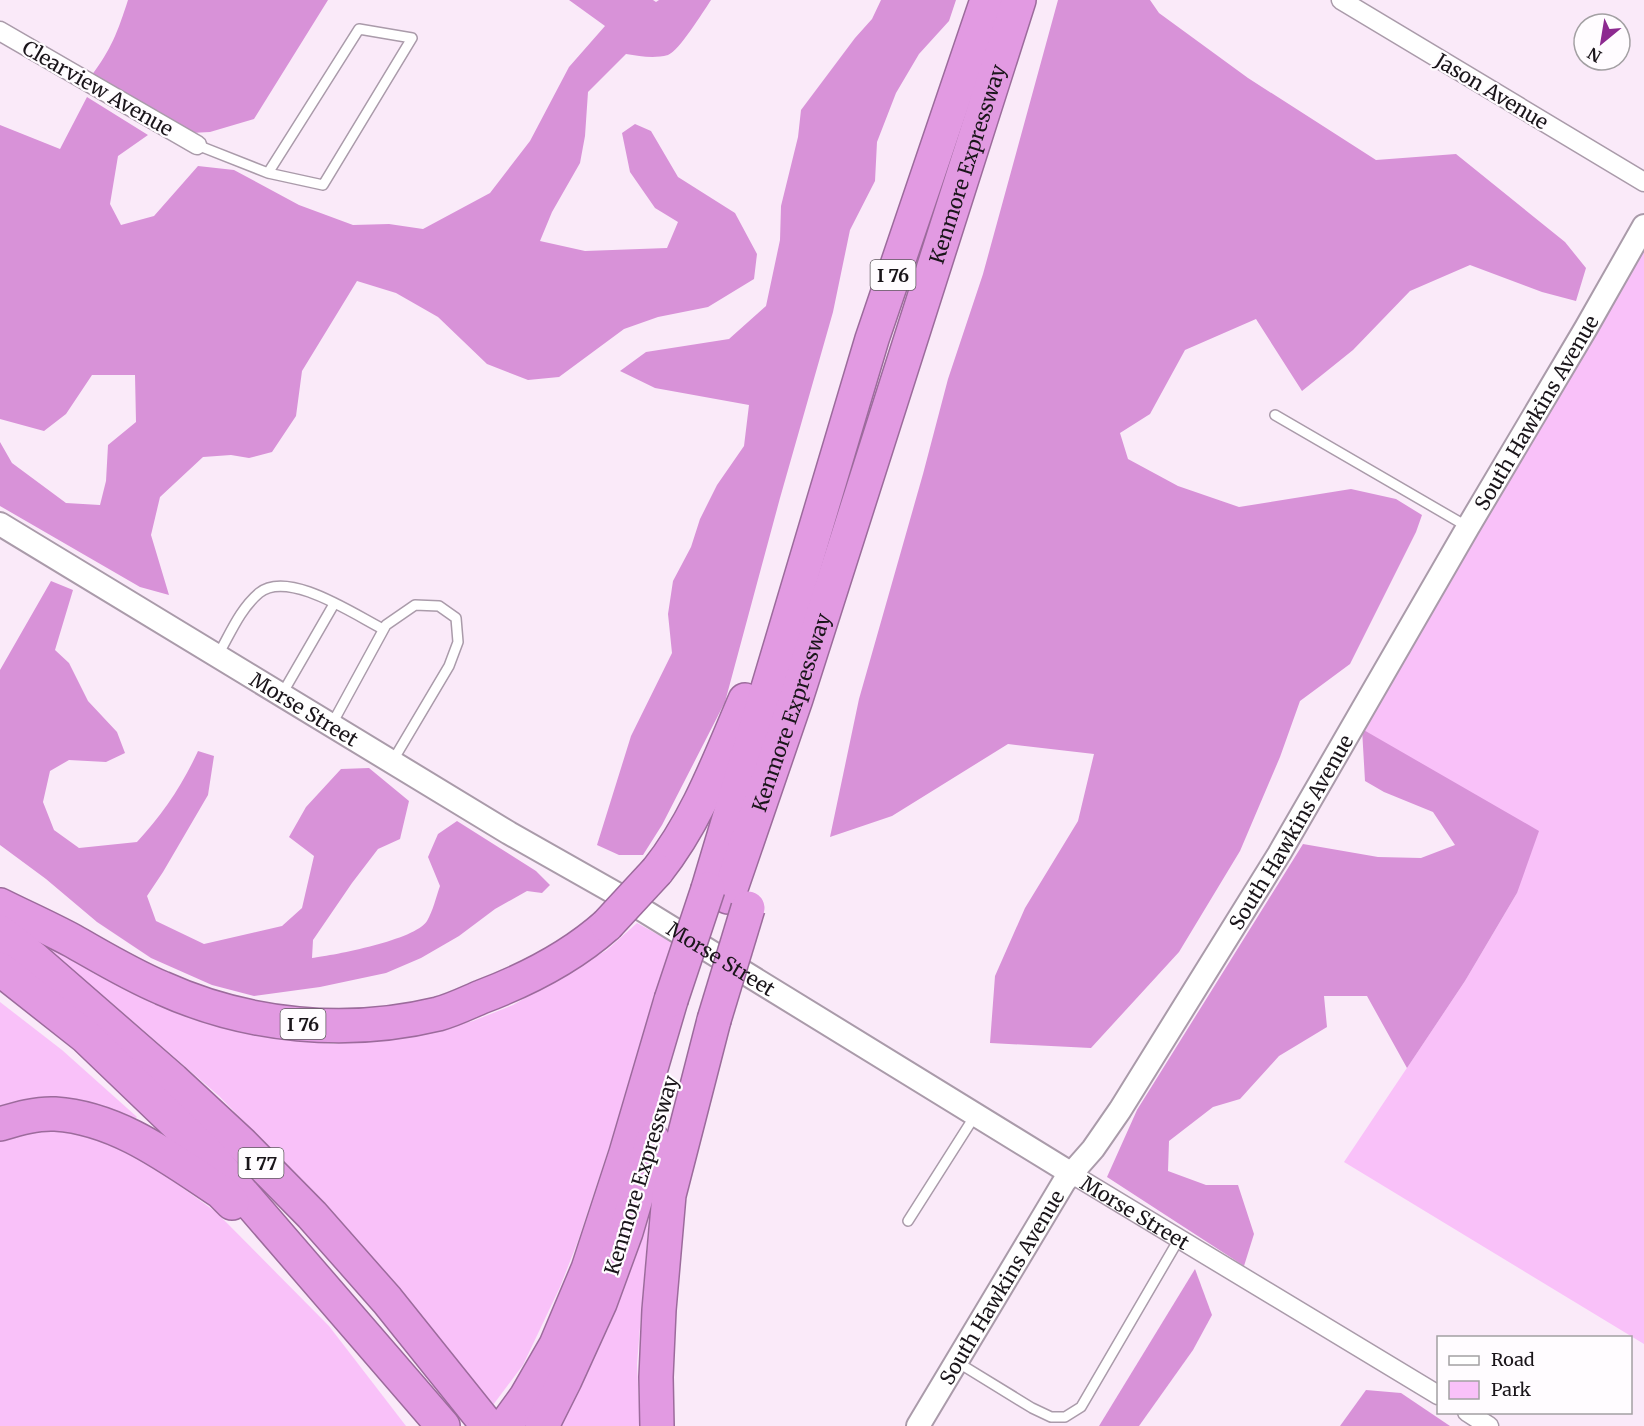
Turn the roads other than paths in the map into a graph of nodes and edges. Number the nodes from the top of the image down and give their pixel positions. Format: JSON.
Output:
{"nodes":[{"id":1,"x":987,"y":0,"type":"edge"},
{"id":2,"x":1019,"y":0,"type":"edge"},
{"id":3,"x":1341,"y":0,"type":"edge"},
{"id":4,"x":0,"y":31,"type":"edge"},
{"id":5,"x":197,"y":145,"type":"joint"},
{"id":6,"x":268,"y":173,"type":"junction"},
{"id":7,"x":1644,"y":182,"type":"edge"},
{"id":8,"x":1644,"y":226,"type":"edge"},
{"id":9,"x":1275,"y":415,"type":"dead end"},
{"id":10,"x":0,"y":524,"type":"edge"},
{"id":11,"x":1467,"y":526,"type":"junction"},
{"id":12,"x":808,"y":552,"type":"junction"},
{"id":13,"x":334,"y":604,"type":"junction"},
{"id":14,"x":383,"y":629,"type":"junction"},
{"id":15,"x":218,"y":656,"type":"junction"},
{"id":16,"x":282,"y":694,"type":"junction"},
{"id":17,"x":331,"y":724,"type":"junction"},
{"id":18,"x":392,"y":762,"type":"junction"},
{"id":19,"x":728,"y":898,"type":"junction"},
{"id":20,"x":0,"y":905,"type":"edge"},
{"id":21,"x":0,"y":932,"type":"edge"},
{"id":22,"x":0,"y":969,"type":"edge"},
{"id":23,"x":692,"y":1009,"type":"junction"},
{"id":24,"x":976,"y":1114,"type":"junction"},
{"id":25,"x":0,"y":1124,"type":"edge"},
{"id":26,"x":1072,"y":1174,"type":"junction"},
{"id":27,"x":908,"y":1221,"type":"dead end"},
{"id":28,"x":1179,"y":1239,"type":"junction"},
{"id":29,"x":956,"y":1361,"type":"junction"},
{"id":30,"x":389,"y":1366,"type":"junction"},
{"id":31,"x":1437,"y":1394,"type":"edge"},
{"id":32,"x":538,"y":1414,"type":"edge"},
{"id":33,"x":1469,"y":1414,"type":"edge"},
{"id":34,"x":443,"y":1426,"type":"edge"},
{"id":35,"x":488,"y":1426,"type":"edge"},
{"id":36,"x":505,"y":1426,"type":"edge"},
{"id":37,"x":657,"y":1426,"type":"edge"},
{"id":38,"x":918,"y":1426,"type":"edge"},
{"id":39,"x":1489,"y":1426,"type":"edge"}],
"edges":[{"from":1,"to":12,"type":"highway","name":"Kenmore Expressway","number":"I 76"},
{"from":2,"to":19,"type":"highway","name":"Kenmore Expressway","number":"I 76"},
{"from":3,"to":7,"type":"street","name":"Jason Avenue"},
{"from":4,"to":5,"type":"street","name":"Clearview Avenue"},
{"from":5,"to":6,"type":"lane"},
{"from":6,"to":6,"type":"lane"},
{"from":8,"to":11,"type":"street","name":"South Hawkins Avenue"},
{"from":9,"to":11,"type":"lane"},
{"from":10,"to":15,"type":"street","name":"Morse Street"},
{"from":11,"to":26,"type":"street","name":"South Hawkins Avenue"},
{"from":12,"to":19,"type":"highway"},
{"from":12,"to":20,"type":"highway","number":"I 76","bridge":true},
{"from":13,"to":14,"type":"lane"},
{"from":13,"to":15,"type":"lane"},
{"from":13,"to":16,"type":"lane"},
{"from":14,"to":17,"type":"lane"},
{"from":14,"to":18,"type":"lane"},
{"from":15,"to":16,"type":"street","name":"Morse Street"},
{"from":16,"to":17,"type":"street","name":"Morse Street"},
{"from":17,"to":18,"type":"street","name":"Morse Street"},
{"from":18,"to":24,"type":"street","name":"Morse Street"},
{"from":19,"to":23,"type":"highway","bridge":true},
{"from":19,"to":23,"type":"highway","bridge":true},
{"from":21,"to":35,"type":"highway","number":"I 77"},
{"from":22,"to":30,"type":"highway","number":"I 77"},
{"from":23,"to":32,"type":"highway","name":"Kenmore Expressway"},
{"from":23,"to":37,"type":"highway"},
{"from":24,"to":26,"type":"street","name":"Morse Street"},
{"from":24,"to":27,"type":"lane"},
{"from":25,"to":30,"type":"highway"},
{"from":26,"to":28,"type":"street","name":"Morse Street"},
{"from":26,"to":29,"type":"street","name":"South Hawkins Avenue"},
{"from":28,"to":29,"type":"lane"},
{"from":28,"to":31,"type":"street","name":"Morse Street"},
{"from":29,"to":38,"type":"street","name":"South Hawkins Avenue"},
{"from":30,"to":34,"type":"highway","number":"I 77"},
{"from":32,"to":36,"type":"highway","name":"Kenmore Expressway"},
{"from":33,"to":39,"type":"street"}]}
